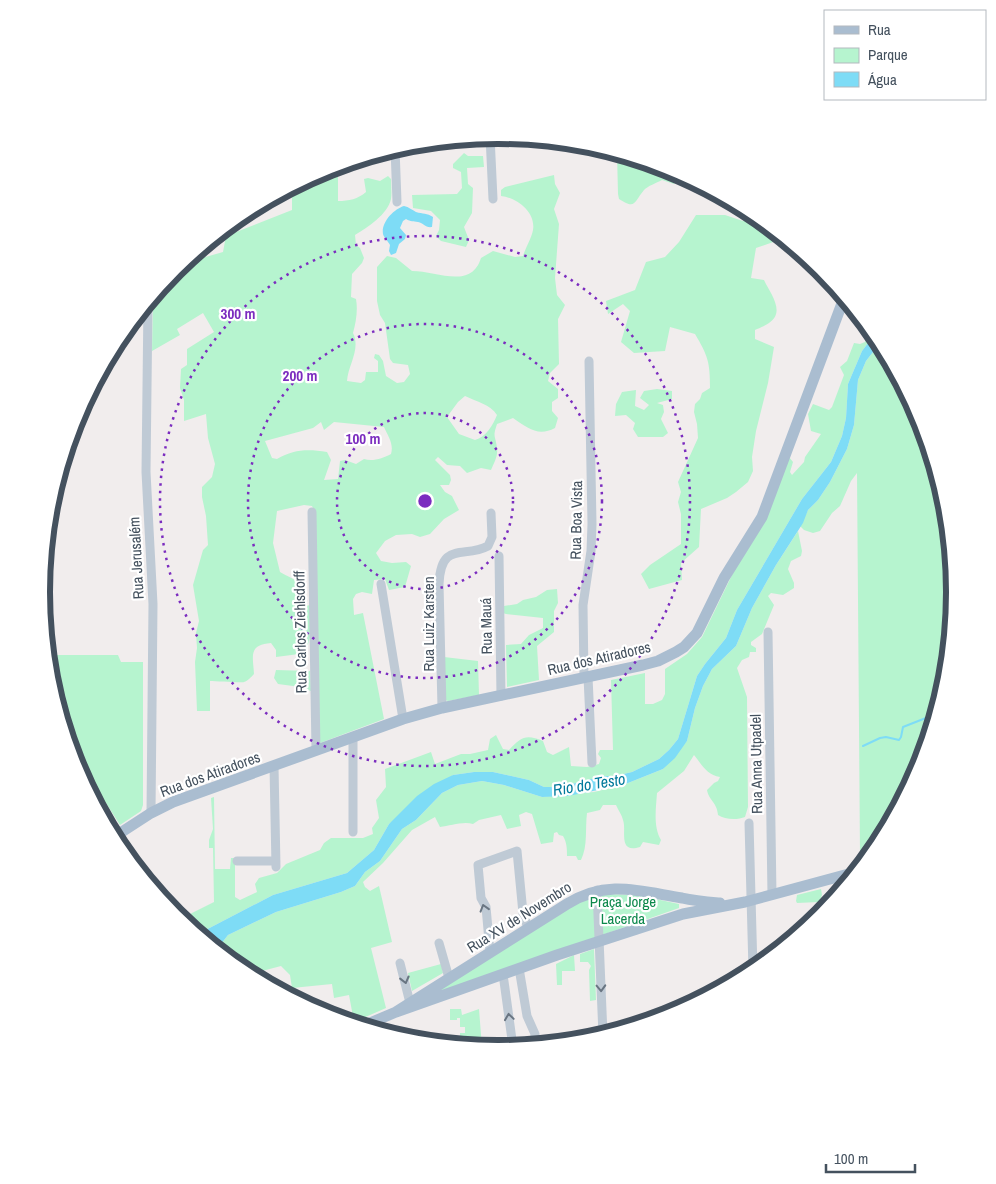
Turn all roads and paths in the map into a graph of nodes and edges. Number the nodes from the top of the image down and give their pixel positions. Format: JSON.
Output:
{"nodes":[{"id":1,"x":490,"y":144,"type":"edge"},
{"id":2,"x":395,"y":156,"type":"edge"},
{"id":3,"x":493,"y":199,"type":"dead end"},
{"id":4,"x":397,"y":202,"type":"dead end"},
{"id":5,"x":841,"y":305,"type":"edge"},
{"id":6,"x":148,"y":313,"type":"edge"},
{"id":7,"x":589,"y":361,"type":"dead end"},
{"id":8,"x":312,"y":512,"type":"dead end"},
{"id":9,"x":491,"y":513,"type":"dead end"},
{"id":10,"x":499,"y":556,"type":"dead end"},
{"id":11,"x":380,"y":584,"type":"dead end"},
{"id":12,"x":768,"y":632,"type":"dead end"},
{"id":13,"x":586,"y":678,"type":"junction"},
{"id":14,"x":501,"y":696,"type":"junction"},
{"id":15,"x":442,"y":708,"type":"junction"},
{"id":16,"x":402,"y":719,"type":"junction"},
{"id":17,"x":353,"y":737,"type":"junction"},
{"id":18,"x":316,"y":750,"type":"junction"},
{"id":19,"x":592,"y":764,"type":"dead end"},
{"id":20,"x":274,"y":766,"type":"junction"},
{"id":21,"x":151,"y":813,"type":"junction"},
{"id":22,"x":749,"y":823,"type":"dead end"},
{"id":23,"x":352,"y":832,"type":"dead end"},
{"id":24,"x":121,"y":833,"type":"edge"},
{"id":25,"x":237,"y":861,"type":"dead end"},
{"id":26,"x":845,"y":875,"type":"edge"},
{"id":27,"x":597,"y":890,"type":"junction"},
{"id":28,"x":772,"y":895,"type":"junction"},
{"id":29,"x":682,"y":898,"type":"junction"},
{"id":30,"x":752,"y":900,"type":"junction"},
{"id":31,"x":729,"y":905,"type":"junction"},
{"id":32,"x":682,"y":914,"type":"junction"},
{"id":33,"x":528,"y":928,"type":"junction"},
{"id":34,"x":599,"y":941,"type":"junction"},
{"id":35,"x":439,"y":942,"type":"dead end"},
{"id":36,"x":490,"y":952,"type":"junction"},
{"id":37,"x":753,"y":960,"type":"edge"},
{"id":38,"x":400,"y":963,"type":"dead end"},
{"id":39,"x":519,"y":968,"type":"junction"},
{"id":40,"x":503,"y":974,"type":"junction"},
{"id":41,"x":448,"y":978,"type":"junction"},
{"id":42,"x":456,"y":991,"type":"junction"},
{"id":43,"x":410,"y":1003,"type":"junction"},
{"id":44,"x":396,"y":1012,"type":"junction"},
{"id":45,"x":373,"y":1022,"type":"edge"},
{"id":46,"x":603,"y":1027,"type":"edge"},
{"id":47,"x":535,"y":1038,"type":"edge"},
{"id":48,"x":512,"y":1040,"type":"edge"}],
"edges":[{"from":1,"to":3,"type":"street"},
{"from":2,"to":4,"type":"street"},
{"from":5,"to":13,"type":"main road","name":"Rua dos Atiradores"},
{"from":6,"to":21,"type":"street","name":"Rua Jerusalém"},
{"from":7,"to":13,"type":"street","name":"Rua Boa Vista"},
{"from":8,"to":18,"type":"street","name":"Rua Carlos Ziehlsdorff"},
{"from":9,"to":15,"type":"street","name":"Rua Luiz Karsten"},
{"from":10,"to":14,"type":"street","name":"Rua Mauá"},
{"from":11,"to":16,"type":"street"},
{"from":12,"to":28,"type":"street","name":"Rua Anna Utpadel"},
{"from":13,"to":14,"type":"main road","name":"Rua dos Atiradores"},
{"from":13,"to":19,"type":"street","name":"Rua Boa Vista"},
{"from":14,"to":15,"type":"main road","name":"Rua dos Atiradores"},
{"from":15,"to":16,"type":"main road","name":"Rua dos Atiradores"},
{"from":16,"to":17,"type":"main road","name":"Rua dos Atiradores"},
{"from":17,"to":18,"type":"main road","name":"Rua dos Atiradores"},
{"from":17,"to":23,"type":"street"},
{"from":18,"to":20,"type":"main road","name":"Rua dos Atiradores"},
{"from":20,"to":21,"type":"main road","name":"Rua dos Atiradores"},
{"from":20,"to":25,"type":"street"},
{"from":21,"to":24,"type":"main road","name":"Rua dos Atiradores"},
{"from":22,"to":30,"type":"street"},
{"from":26,"to":28,"type":"main road","name":"Rua XV de Novembro"},
{"from":27,"to":29,"type":"main road","name":"Rua XV de Novembro"},
{"from":27,"to":33,"type":"main road","name":"Rua XV de Novembro"},
{"from":27,"to":34,"type":"street"},
{"from":28,"to":30,"type":"main road","name":"Rua XV de Novembro"},
{"from":29,"to":31,"type":"main road","name":"Rua XV de Novembro"},
{"from":29,"to":32,"type":"main road"},
{"from":30,"to":31,"type":"main road","name":"Rua XV de Novembro"},
{"from":30,"to":37,"type":"street"},
{"from":31,"to":32,"type":"main road","name":"Rua XV de Novembro"},
{"from":32,"to":34,"type":"main road","name":"Rua XV de Novembro"},
{"from":33,"to":36,"type":"main road","name":"Rua XV de Novembro"},
{"from":36,"to":33,"type":"street","one_way":true},
{"from":34,"to":39,"type":"main road","name":"Rua XV de Novembro"},
{"from":34,"to":46,"type":"street","one_way":true},
{"from":35,"to":41,"type":"street"},
{"from":36,"to":41,"type":"main road","name":"Rua XV de Novembro"},
{"from":38,"to":43,"type":"street","one_way":true},
{"from":39,"to":40,"type":"main road","name":"Rua XV de Novembro"},
{"from":39,"to":47,"type":"street"},
{"from":40,"to":42,"type":"main road","name":"Rua XV de Novembro"},
{"from":48,"to":40,"type":"street","one_way":true},
{"from":41,"to":42,"type":"main road"},
{"from":41,"to":43,"type":"main road","name":"Rua XV de Novembro"},
{"from":42,"to":44,"type":"main road","name":"Rua XV de Novembro"},
{"from":43,"to":44,"type":"main road","name":"Rua XV de Novembro"},
{"from":44,"to":45,"type":"main road","name":"Rua XV de Novembro"}]}
